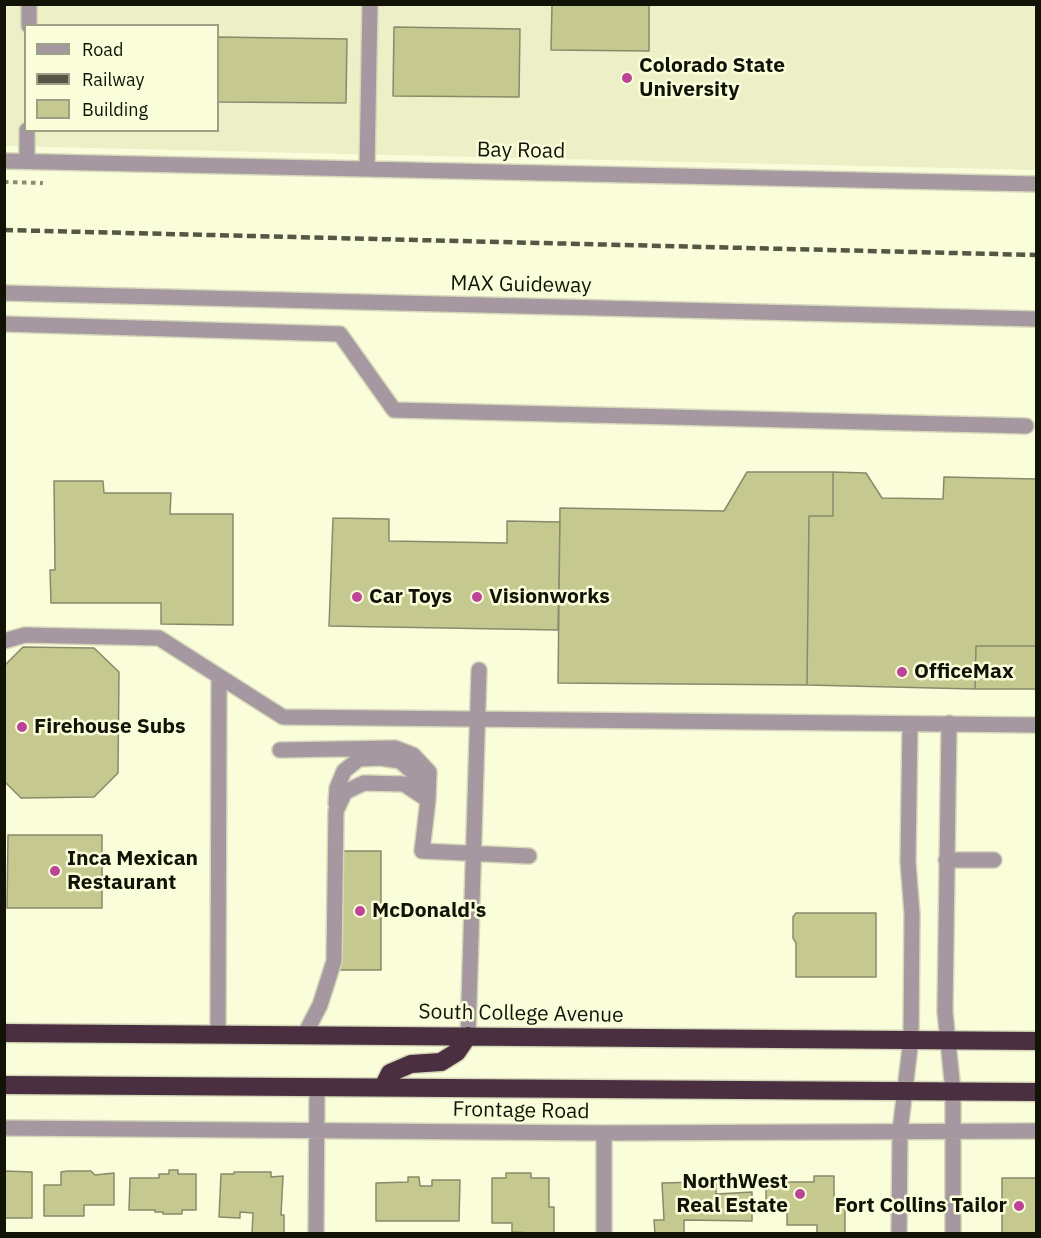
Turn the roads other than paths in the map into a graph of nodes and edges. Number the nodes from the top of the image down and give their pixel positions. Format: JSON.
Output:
{"nodes":[{"id":1,"x":29,"y":4,"type":"edge"},
{"id":2,"x":370,"y":4,"type":"edge"},
{"id":3,"x":29,"y":24,"type":"edge"},
{"id":4,"x":27,"y":132,"type":"edge"},
{"id":5,"x":4,"y":161,"type":"edge"},
{"id":6,"x":27,"y":161,"type":"junction"},
{"id":7,"x":368,"y":169,"type":"junction"},
{"id":8,"x":1036,"y":184,"type":"edge"},
{"id":9,"x":4,"y":293,"type":"edge"},
{"id":10,"x":1036,"y":319,"type":"edge"},
{"id":11,"x":4,"y":324,"type":"edge"},
{"id":12,"x":1026,"y":426,"type":"dead end"},
{"id":13,"x":4,"y":641,"type":"edge"},
{"id":14,"x":478,"y":670,"type":"dead end"},
{"id":15,"x":219,"y":677,"type":"junction"},
{"id":16,"x":477,"y":719,"type":"junction"},
{"id":17,"x":910,"y":723,"type":"junction"},
{"id":18,"x":949,"y":723,"type":"junction"},
{"id":19,"x":1036,"y":724,"type":"edge"},
{"id":20,"x":280,"y":750,"type":"dead end"},
{"id":21,"x":428,"y":800,"type":"junction"},
{"id":22,"x":336,"y":811,"type":"junction"},
{"id":23,"x":473,"y":854,"type":"junction"},
{"id":24,"x":529,"y":856,"type":"dead end"},
{"id":25,"x":946,"y":860,"type":"junction"},
{"id":26,"x":994,"y":860,"type":"dead end"},
{"id":27,"x":4,"y":1033,"type":"edge"},
{"id":28,"x":218,"y":1034,"type":"junction"},
{"id":29,"x":304,"y":1034,"type":"junction"},
{"id":30,"x":468,"y":1036,"type":"junction"},
{"id":31,"x":910,"y":1039,"type":"junction"},
{"id":32,"x":948,"y":1039,"type":"junction"},
{"id":33,"x":1036,"y":1041,"type":"edge"},
{"id":34,"x":4,"y":1085,"type":"edge"},
{"id":35,"x":317,"y":1088,"type":"junction"},
{"id":36,"x":382,"y":1088,"type":"junction"},
{"id":37,"x":905,"y":1091,"type":"junction"},
{"id":38,"x":953,"y":1091,"type":"junction"},
{"id":39,"x":1036,"y":1092,"type":"edge"},
{"id":40,"x":4,"y":1128,"type":"edge"},
{"id":41,"x":316,"y":1130,"type":"junction"},
{"id":42,"x":900,"y":1131,"type":"junction"},
{"id":43,"x":953,"y":1131,"type":"junction"},
{"id":44,"x":1036,"y":1131,"type":"edge"},
{"id":45,"x":604,"y":1133,"type":"junction"},
{"id":46,"x":316,"y":1233,"type":"edge"},
{"id":47,"x":604,"y":1233,"type":"edge"},
{"id":48,"x":899,"y":1233,"type":"edge"},
{"id":49,"x":953,"y":1233,"type":"edge"}],
"edges":[{"from":1,"to":3,"type":"street"},
{"from":2,"to":7,"type":"street"},
{"from":4,"to":6,"type":"street"},
{"from":5,"to":6,"type":"street","name":"Bay Road"},
{"from":6,"to":7,"type":"street","name":"Bay Road"},
{"from":7,"to":8,"type":"street","name":"Bay Road"},
{"from":9,"to":10,"type":"street","name":"MAX Guideway"},
{"from":11,"to":12,"type":"street"},
{"from":13,"to":15,"type":"street"},
{"from":14,"to":16,"type":"street"},
{"from":15,"to":16,"type":"street"},
{"from":15,"to":28,"type":"street"},
{"from":16,"to":17,"type":"street"},
{"from":16,"to":23,"type":"street"},
{"from":17,"to":18,"type":"street"},
{"from":17,"to":31,"type":"street"},
{"from":18,"to":19,"type":"street"},
{"from":18,"to":25,"type":"street"},
{"from":20,"to":21,"type":"street"},
{"from":21,"to":22,"type":"street"},
{"from":21,"to":22,"type":"street"},
{"from":21,"to":23,"type":"street"},
{"from":22,"to":29,"type":"street"},
{"from":23,"to":24,"type":"street"},
{"from":23,"to":30,"type":"street"},
{"from":25,"to":26,"type":"street"},
{"from":25,"to":32,"type":"street"},
{"from":27,"to":28,"type":"highway","name":"South College Avenue"},
{"from":28,"to":29,"type":"highway","name":"South College Avenue"},
{"from":29,"to":30,"type":"highway","name":"South College Avenue"},
{"from":30,"to":31,"type":"highway","name":"South College Avenue"},
{"from":30,"to":36,"type":"highway"},
{"from":31,"to":32,"type":"highway","name":"South College Avenue"},
{"from":31,"to":37,"type":"street"},
{"from":32,"to":33,"type":"highway","name":"South College Avenue"},
{"from":32,"to":38,"type":"street"},
{"from":34,"to":35,"type":"highway"},
{"from":35,"to":36,"type":"highway"},
{"from":35,"to":41,"type":"street"},
{"from":36,"to":37,"type":"highway"},
{"from":37,"to":38,"type":"highway"},
{"from":37,"to":42,"type":"street"},
{"from":38,"to":39,"type":"highway"},
{"from":38,"to":43,"type":"street"},
{"from":40,"to":41,"type":"street","name":"Frontage Road"},
{"from":41,"to":45,"type":"street","name":"Frontage Road"},
{"from":41,"to":46,"type":"street"},
{"from":42,"to":43,"type":"street","name":"Frontage Road"},
{"from":42,"to":45,"type":"street","name":"Frontage Road"},
{"from":42,"to":48,"type":"street"},
{"from":43,"to":44,"type":"street","name":"Frontage Road"},
{"from":43,"to":49,"type":"street"},
{"from":45,"to":47,"type":"street"}]}
